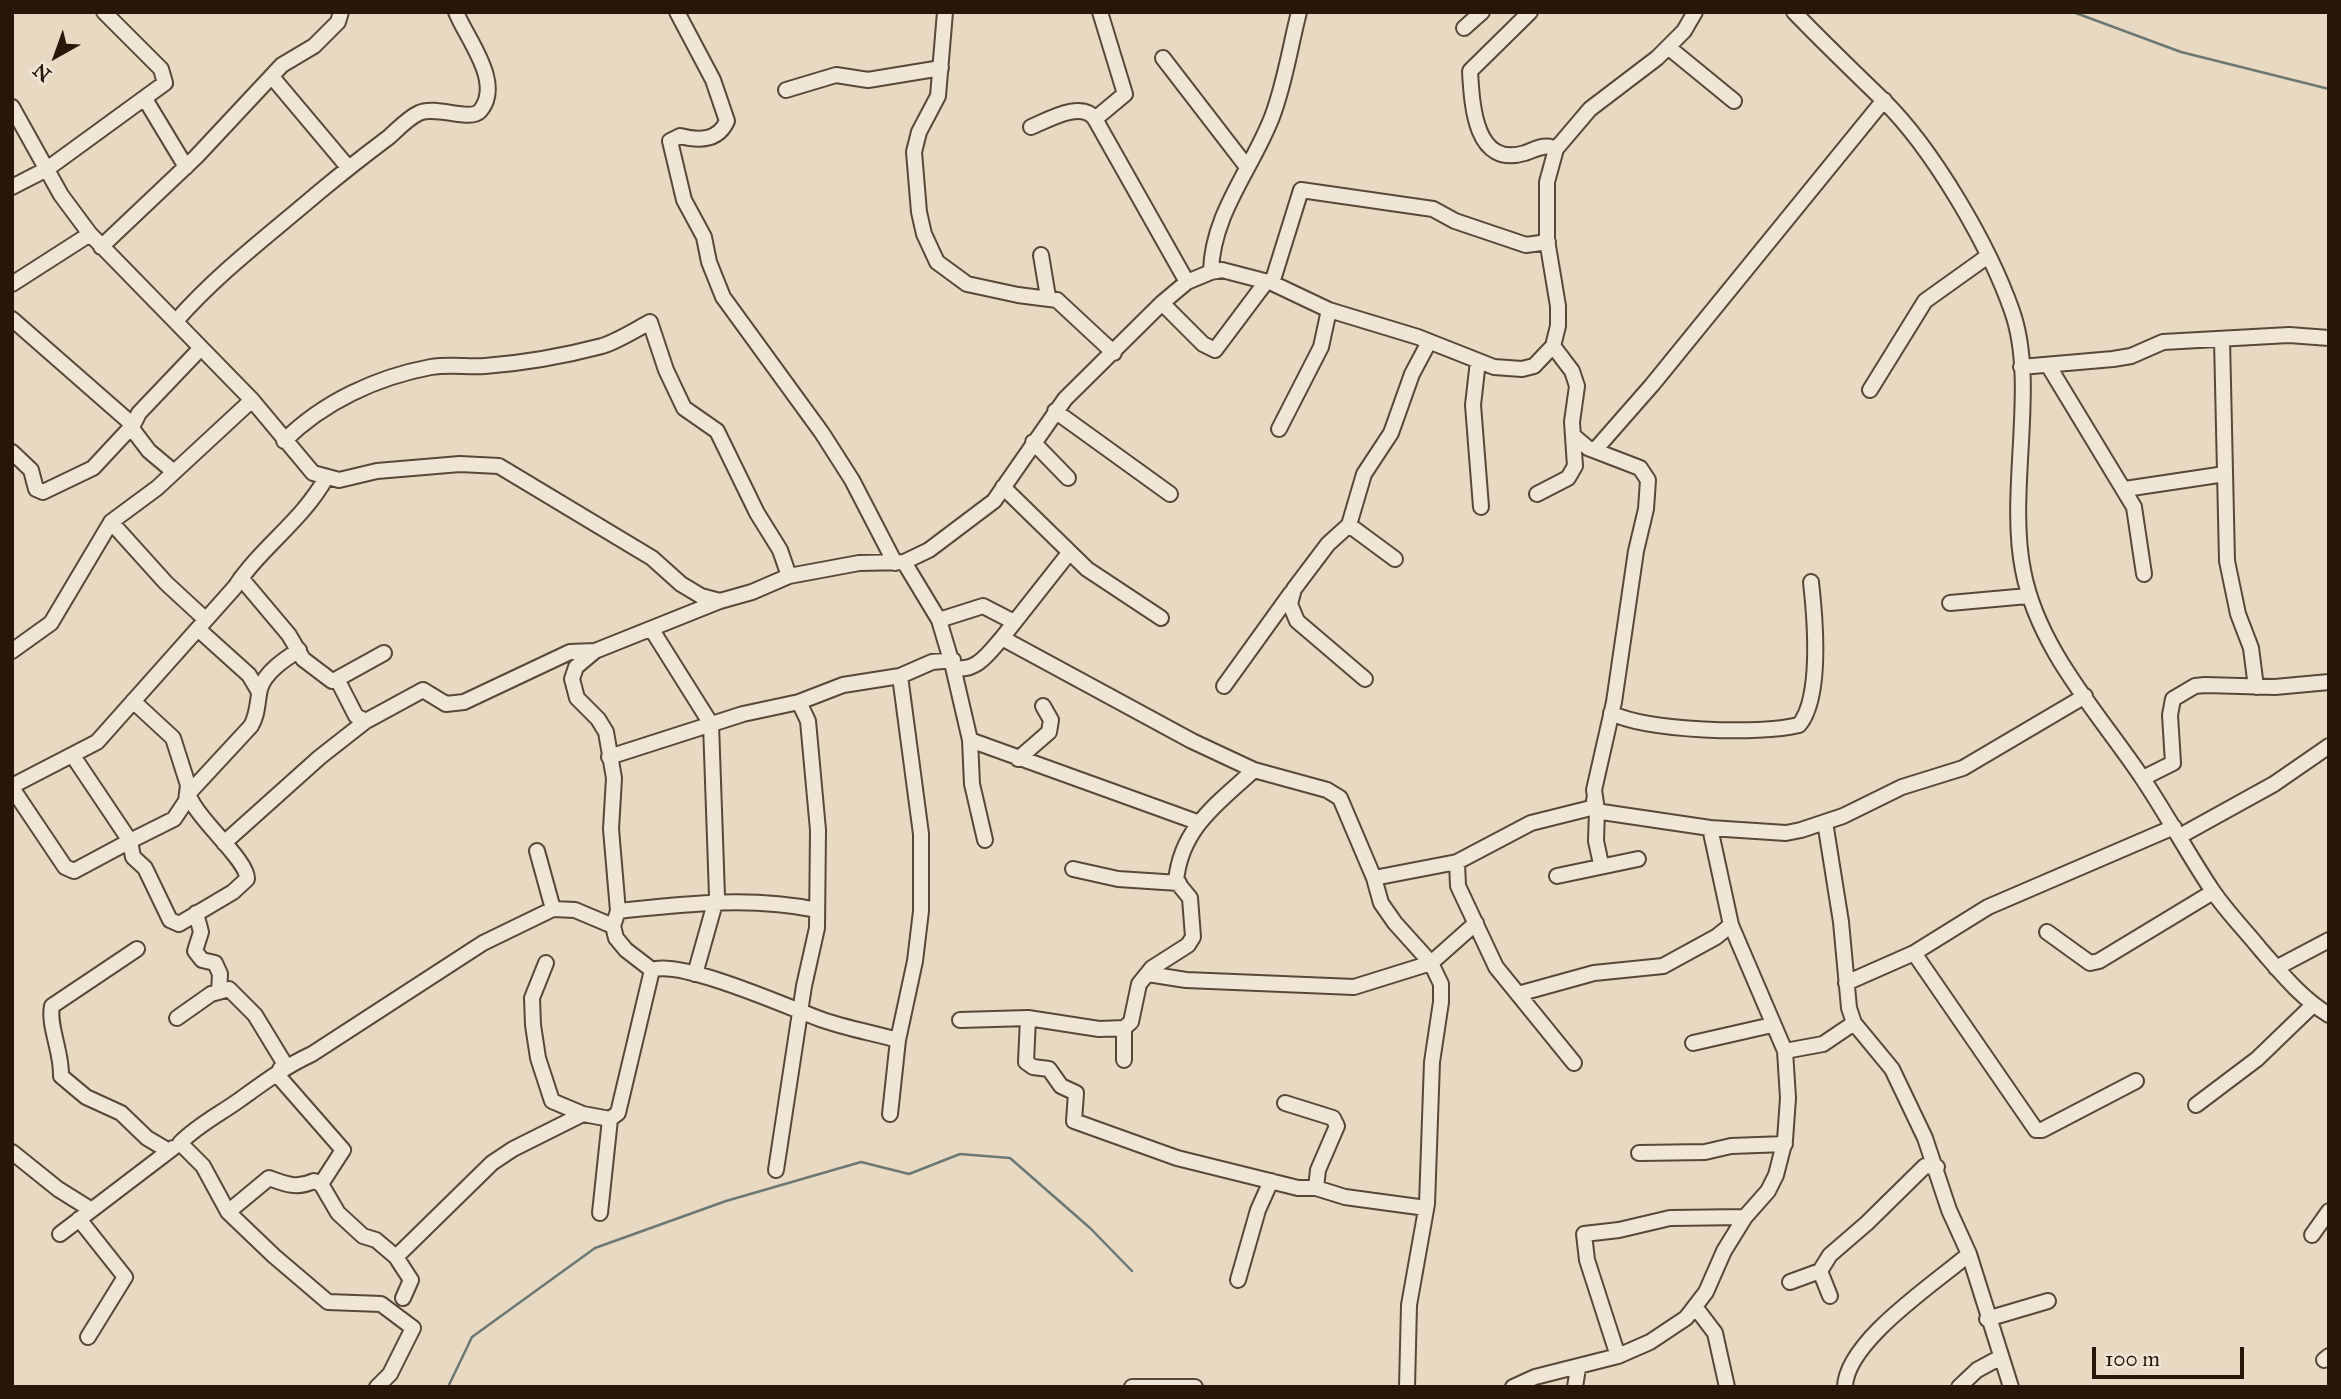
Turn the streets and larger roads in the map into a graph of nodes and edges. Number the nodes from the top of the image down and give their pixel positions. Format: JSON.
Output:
{"nodes":[{"id":1,"x":104,"y":12,"type":"edge"},
{"id":2,"x":341,"y":12,"type":"edge"},
{"id":3,"x":456,"y":12,"type":"edge"},
{"id":4,"x":677,"y":12,"type":"edge"},
{"id":5,"x":945,"y":12,"type":"edge"},
{"id":6,"x":1100,"y":12,"type":"edge"},
{"id":7,"x":1299,"y":12,"type":"edge"},
{"id":8,"x":1482,"y":12,"type":"edge"},
{"id":9,"x":1530,"y":12,"type":"edge"},
{"id":10,"x":1695,"y":12,"type":"edge"},
{"id":11,"x":1794,"y":12,"type":"edge"},
{"id":12,"x":1464,"y":28,"type":"dead end"},
{"id":13,"x":1668,"y":47,"type":"junction"},
{"id":14,"x":1163,"y":58,"type":"dead end"},
{"id":15,"x":941,"y":68,"type":"junction"},
{"id":16,"x":273,"y":78,"type":"junction"},
{"id":17,"x":786,"y":90,"type":"dead end"},
{"id":18,"x":145,"y":99,"type":"junction"},
{"id":19,"x":1884,"y":100,"type":"junction"},
{"id":20,"x":1734,"y":101,"type":"dead end"},
{"id":21,"x":12,"y":107,"type":"edge"},
{"id":22,"x":1095,"y":119,"type":"junction"},
{"id":23,"x":1031,"y":127,"type":"dead end"},
{"id":24,"x":1556,"y":149,"type":"junction"},
{"id":25,"x":347,"y":166,"type":"junction"},
{"id":26,"x":186,"y":167,"type":"junction"},
{"id":27,"x":1247,"y":167,"type":"junction"},
{"id":28,"x":47,"y":169,"type":"junction"},
{"id":29,"x":12,"y":187,"type":"edge"},
{"id":30,"x":90,"y":234,"type":"junction"},
{"id":31,"x":1548,"y":242,"type":"junction"},
{"id":32,"x":101,"y":247,"type":"junction"},
{"id":33,"x":1041,"y":255,"type":"dead end"},
{"id":34,"x":1988,"y":256,"type":"junction"},
{"id":35,"x":1211,"y":272,"type":"junction"},
{"id":36,"x":1187,"y":282,"type":"junction"},
{"id":37,"x":1269,"y":282,"type":"junction"},
{"id":38,"x":12,"y":284,"type":"edge"},
{"id":39,"x":1048,"y":297,"type":"junction"},
{"id":40,"x":1162,"y":303,"type":"junction"},
{"id":41,"x":1329,"y":310,"type":"junction"},
{"id":42,"x":12,"y":319,"type":"edge"},
{"id":43,"x":176,"y":321,"type":"junction"},
{"id":44,"x":2329,"y":338,"type":"edge"},
{"id":45,"x":2222,"y":340,"type":"junction"},
{"id":46,"x":1429,"y":342,"type":"junction"},
{"id":47,"x":1553,"y":346,"type":"junction"},
{"id":48,"x":200,"y":349,"type":"junction"},
{"id":49,"x":1114,"y":353,"type":"junction"},
{"id":50,"x":1478,"y":361,"type":"junction"},
{"id":51,"x":2048,"y":365,"type":"junction"},
{"id":52,"x":2021,"y":367,"type":"junction"},
{"id":53,"x":1870,"y":390,"type":"dead end"},
{"id":54,"x":252,"y":400,"type":"junction"},
{"id":55,"x":1055,"y":411,"type":"junction"},
{"id":56,"x":133,"y":425,"type":"junction"},
{"id":57,"x":1279,"y":429,"type":"dead end"},
{"id":58,"x":1575,"y":437,"type":"junction"},
{"id":59,"x":284,"y":441,"type":"junction"},
{"id":60,"x":1034,"y":442,"type":"junction"},
{"id":61,"x":1595,"y":450,"type":"junction"},
{"id":62,"x":12,"y":452,"type":"edge"},
{"id":63,"x":174,"y":472,"type":"junction"},
{"id":64,"x":2225,"y":474,"type":"junction"},
{"id":65,"x":326,"y":478,"type":"junction"},
{"id":66,"x":1068,"y":478,"type":"dead end"},
{"id":67,"x":1003,"y":487,"type":"junction"},
{"id":68,"x":2125,"y":489,"type":"junction"},
{"id":69,"x":1170,"y":494,"type":"dead end"},
{"id":70,"x":1537,"y":494,"type":"dead end"},
{"id":71,"x":1481,"y":507,"type":"dead end"},
{"id":72,"x":111,"y":522,"type":"junction"},
{"id":73,"x":1349,"y":525,"type":"junction"},
{"id":74,"x":1069,"y":553,"type":"junction"},
{"id":75,"x":1395,"y":559,"type":"dead end"},
{"id":76,"x":900,"y":562,"type":"junction"},
{"id":77,"x":2144,"y":574,"type":"dead end"},
{"id":78,"x":789,"y":576,"type":"junction"},
{"id":79,"x":241,"y":578,"type":"junction"},
{"id":80,"x":1811,"y":582,"type":"dead end"},
{"id":81,"x":1294,"y":589,"type":"junction"},
{"id":82,"x":2028,"y":596,"type":"junction"},
{"id":83,"x":720,"y":601,"type":"junction"},
{"id":84,"x":1950,"y":603,"type":"dead end"},
{"id":85,"x":1161,"y":618,"type":"dead end"},
{"id":86,"x":939,"y":620,"type":"junction"},
{"id":87,"x":1014,"y":622,"type":"junction"},
{"id":88,"x":202,"y":624,"type":"junction"},
{"id":89,"x":652,"y":630,"type":"junction"},
{"id":90,"x":1002,"y":638,"type":"junction"},
{"id":91,"x":299,"y":650,"type":"junction"},
{"id":92,"x":12,"y":651,"type":"edge"},
{"id":93,"x":595,"y":651,"type":"junction"},
{"id":94,"x":384,"y":653,"type":"dead end"},
{"id":95,"x":953,"y":664,"type":"junction"},
{"id":96,"x":900,"y":676,"type":"junction"},
{"id":97,"x":337,"y":679,"type":"junction"},
{"id":98,"x":1365,"y":679,"type":"dead end"},
{"id":99,"x":2329,"y":682,"type":"edge"},
{"id":100,"x":1224,"y":686,"type":"dead end"},
{"id":101,"x":2256,"y":687,"type":"junction"},
{"id":102,"x":259,"y":692,"type":"junction"},
{"id":103,"x":2085,"y":696,"type":"junction"},
{"id":104,"x":133,"y":701,"type":"junction"},
{"id":105,"x":799,"y":702,"type":"junction"},
{"id":106,"x":1043,"y":706,"type":"dead end"},
{"id":107,"x":1611,"y":713,"type":"junction"},
{"id":108,"x":366,"y":721,"type":"junction"},
{"id":109,"x":711,"y":724,"type":"junction"},
{"id":110,"x":970,"y":740,"type":"junction"},
{"id":111,"x":2329,"y":746,"type":"edge"},
{"id":112,"x":73,"y":756,"type":"junction"},
{"id":113,"x":609,"y":757,"type":"junction"},
{"id":114,"x":1018,"y":759,"type":"junction"},
{"id":115,"x":1254,"y":770,"type":"junction"},
{"id":116,"x":2143,"y":778,"type":"junction"},
{"id":117,"x":12,"y":787,"type":"edge"},
{"id":118,"x":188,"y":794,"type":"junction"},
{"id":119,"x":1596,"y":806,"type":"junction"},
{"id":120,"x":1197,"y":822,"type":"junction"},
{"id":121,"x":1825,"y":822,"type":"junction"},
{"id":122,"x":1710,"y":828,"type":"junction"},
{"id":123,"x":2177,"y":832,"type":"junction"},
{"id":124,"x":985,"y":840,"type":"dead end"},
{"id":125,"x":130,"y":841,"type":"junction"},
{"id":126,"x":224,"y":843,"type":"junction"},
{"id":127,"x":537,"y":852,"type":"dead end"},
{"id":128,"x":1638,"y":859,"type":"dead end"},
{"id":129,"x":1457,"y":862,"type":"junction"},
{"id":130,"x":1601,"y":864,"type":"junction"},
{"id":131,"x":1073,"y":869,"type":"dead end"},
{"id":132,"x":1557,"y":876,"type":"dead end"},
{"id":133,"x":1374,"y":878,"type":"junction"},
{"id":134,"x":1179,"y":883,"type":"junction"},
{"id":135,"x":2213,"y":892,"type":"junction"},
{"id":136,"x":715,"y":901,"type":"junction"},
{"id":137,"x":553,"y":909,"type":"junction"},
{"id":138,"x":817,"y":910,"type":"junction"},
{"id":139,"x":618,"y":911,"type":"junction"},
{"id":140,"x":196,"y":913,"type":"junction"},
{"id":141,"x":1476,"y":923,"type":"junction"},
{"id":142,"x":1731,"y":925,"type":"junction"},
{"id":143,"x":612,"y":926,"type":"junction"},
{"id":144,"x":2047,"y":933,"type":"dead end"},
{"id":145,"x":2329,"y":940,"type":"edge"},
{"id":146,"x":138,"y":950,"type":"dead end"},
{"id":147,"x":1914,"y":953,"type":"junction"},
{"id":148,"x":546,"y":963,"type":"dead end"},
{"id":149,"x":1432,"y":963,"type":"junction"},
{"id":150,"x":2276,"y":968,"type":"junction"},
{"id":151,"x":652,"y":970,"type":"junction"},
{"id":152,"x":695,"y":974,"type":"junction"},
{"id":153,"x":1148,"y":974,"type":"junction"},
{"id":154,"x":1846,"y":983,"type":"junction"},
{"id":155,"x":219,"y":992,"type":"junction"},
{"id":156,"x":1518,"y":994,"type":"junction"},
{"id":157,"x":2313,"y":1005,"type":"junction"},
{"id":158,"x":801,"y":1010,"type":"junction"},
{"id":159,"x":2329,"y":1015,"type":"edge"},
{"id":160,"x":177,"y":1018,"type":"dead end"},
{"id":161,"x":1028,"y":1018,"type":"junction"},
{"id":162,"x":960,"y":1020,"type":"dead end"},
{"id":163,"x":1854,"y":1023,"type":"junction"},
{"id":164,"x":1772,"y":1025,"type":"junction"},
{"id":165,"x":1124,"y":1028,"type":"junction"},
{"id":166,"x":898,"y":1040,"type":"junction"},
{"id":167,"x":1693,"y":1043,"type":"dead end"},
{"id":168,"x":1785,"y":1051,"type":"junction"},
{"id":169,"x":1125,"y":1060,"type":"dead end"},
{"id":170,"x":1574,"y":1063,"type":"dead end"},
{"id":171,"x":283,"y":1067,"type":"junction"},
{"id":172,"x":2136,"y":1081,"type":"dead end"},
{"id":173,"x":1286,"y":1103,"type":"dead end"},
{"id":174,"x":2196,"y":1105,"type":"dead end"},
{"id":175,"x":583,"y":1114,"type":"junction"},
{"id":176,"x":890,"y":1114,"type":"dead end"},
{"id":177,"x":610,"y":1119,"type":"junction"},
{"id":178,"x":1785,"y":1144,"type":"junction"},
{"id":179,"x":174,"y":1147,"type":"junction"},
{"id":180,"x":12,"y":1152,"type":"edge"},
{"id":181,"x":1639,"y":1153,"type":"dead end"},
{"id":182,"x":1937,"y":1167,"type":"junction"},
{"id":183,"x":776,"y":1170,"type":"dead end"},
{"id":184,"x":1271,"y":1181,"type":"junction"},
{"id":185,"x":321,"y":1184,"type":"junction"},
{"id":186,"x":1316,"y":1188,"type":"junction"},
{"id":187,"x":1426,"y":1208,"type":"junction"},
{"id":188,"x":2329,"y":1211,"type":"edge"},
{"id":189,"x":228,"y":1212,"type":"junction"},
{"id":190,"x":600,"y":1213,"type":"dead end"},
{"id":191,"x":85,"y":1214,"type":"junction"},
{"id":192,"x":1745,"y":1217,"type":"junction"},
{"id":193,"x":60,"y":1234,"type":"dead end"},
{"id":194,"x":2312,"y":1235,"type":"dead end"},
{"id":195,"x":1969,"y":1254,"type":"junction"},
{"id":196,"x":396,"y":1257,"type":"junction"},
{"id":197,"x":1819,"y":1271,"type":"junction"},
{"id":198,"x":1238,"y":1280,"type":"dead end"},
{"id":199,"x":1790,"y":1282,"type":"dead end"},
{"id":200,"x":1829,"y":1296,"type":"dead end"},
{"id":201,"x":403,"y":1298,"type":"dead end"},
{"id":202,"x":2048,"y":1301,"type":"dead end"},
{"id":203,"x":1696,"y":1308,"type":"junction"},
{"id":204,"x":1987,"y":1319,"type":"junction"},
{"id":205,"x":88,"y":1337,"type":"dead end"},
{"id":206,"x":1618,"y":1356,"type":"junction"},
{"id":207,"x":2001,"y":1357,"type":"junction"},
{"id":208,"x":1578,"y":1368,"type":"junction"},
{"id":209,"x":1187,"y":1386,"type":"edge"},
{"id":210,"x":377,"y":1387,"type":"edge"},
{"id":211,"x":1132,"y":1387,"type":"edge"},
{"id":212,"x":1407,"y":1387,"type":"edge"},
{"id":213,"x":1514,"y":1387,"type":"edge"},
{"id":214,"x":1575,"y":1387,"type":"edge"},
{"id":215,"x":1727,"y":1387,"type":"edge"},
{"id":216,"x":1845,"y":1387,"type":"edge"},
{"id":217,"x":1959,"y":1387,"type":"edge"},
{"id":218,"x":2011,"y":1387,"type":"edge"}],
"edges":[{"from":1,"to":18,"type":"street"},
{"from":2,"to":16,"type":"street"},
{"from":3,"to":25,"type":"street"},
{"from":4,"to":76,"type":"street"},
{"from":5,"to":15,"type":"street"},
{"from":6,"to":22,"type":"street"},
{"from":7,"to":27,"type":"street"},
{"from":8,"to":12,"type":"street"},
{"from":9,"to":24,"type":"street"},
{"from":10,"to":13,"type":"street"},
{"from":11,"to":19,"type":"street"},
{"from":13,"to":20,"type":"street"},
{"from":13,"to":24,"type":"street"},
{"from":14,"to":27,"type":"street"},
{"from":15,"to":17,"type":"street"},
{"from":15,"to":39,"type":"street"},
{"from":16,"to":25,"type":"street"},
{"from":16,"to":26,"type":"street"},
{"from":18,"to":26,"type":"street"},
{"from":18,"to":28,"type":"street"},
{"from":19,"to":34,"type":"street"},
{"from":19,"to":61,"type":"street"},
{"from":21,"to":28,"type":"street"},
{"from":22,"to":23,"type":"street"},
{"from":22,"to":36,"type":"street"},
{"from":24,"to":31,"type":"street"},
{"from":25,"to":43,"type":"street"},
{"from":26,"to":32,"type":"street"},
{"from":27,"to":35,"type":"street"},
{"from":28,"to":29,"type":"street"},
{"from":28,"to":30,"type":"street"},
{"from":30,"to":32,"type":"street"},
{"from":30,"to":38,"type":"street"},
{"from":31,"to":37,"type":"street"},
{"from":31,"to":47,"type":"street"},
{"from":32,"to":43,"type":"street"},
{"from":33,"to":39,"type":"street"},
{"from":34,"to":52,"type":"street"},
{"from":34,"to":53,"type":"street"},
{"from":35,"to":36,"type":"street"},
{"from":35,"to":37,"type":"street"},
{"from":36,"to":40,"type":"street"},
{"from":37,"to":40,"type":"street"},
{"from":37,"to":41,"type":"street"},
{"from":39,"to":49,"type":"street"},
{"from":40,"to":49,"type":"street"},
{"from":41,"to":46,"type":"street"},
{"from":41,"to":57,"type":"street"},
{"from":42,"to":56,"type":"street"},
{"from":43,"to":48,"type":"street"},
{"from":44,"to":45,"type":"street"},
{"from":45,"to":51,"type":"street"},
{"from":45,"to":64,"type":"street"},
{"from":46,"to":50,"type":"street"},
{"from":46,"to":73,"type":"street"},
{"from":47,"to":50,"type":"street"},
{"from":47,"to":58,"type":"street"},
{"from":48,"to":54,"type":"street"},
{"from":48,"to":56,"type":"street"},
{"from":49,"to":55,"type":"street"},
{"from":50,"to":71,"type":"street"},
{"from":51,"to":52,"type":"street"},
{"from":51,"to":68,"type":"street"},
{"from":52,"to":82,"type":"street"},
{"from":54,"to":59,"type":"street"},
{"from":54,"to":63,"type":"street"},
{"from":55,"to":60,"type":"street"},
{"from":55,"to":69,"type":"street"},
{"from":56,"to":62,"type":"street"},
{"from":56,"to":63,"type":"street"},
{"from":58,"to":61,"type":"street"},
{"from":58,"to":70,"type":"street"},
{"from":59,"to":65,"type":"street"},
{"from":59,"to":78,"type":"street"},
{"from":60,"to":66,"type":"street"},
{"from":60,"to":67,"type":"street"},
{"from":61,"to":107,"type":"street"},
{"from":63,"to":72,"type":"street"},
{"from":64,"to":68,"type":"street"},
{"from":64,"to":101,"type":"street"},
{"from":65,"to":79,"type":"street"},
{"from":65,"to":83,"type":"street"},
{"from":67,"to":74,"type":"street"},
{"from":67,"to":76,"type":"street"},
{"from":68,"to":77,"type":"street"},
{"from":72,"to":88,"type":"street"},
{"from":72,"to":92,"type":"street"},
{"from":73,"to":75,"type":"street"},
{"from":73,"to":81,"type":"street"},
{"from":74,"to":85,"type":"street"},
{"from":74,"to":87,"type":"street"},
{"from":76,"to":78,"type":"street"},
{"from":76,"to":86,"type":"street"},
{"from":78,"to":83,"type":"street"},
{"from":79,"to":88,"type":"street"},
{"from":79,"to":91,"type":"street"},
{"from":80,"to":107,"type":"street"},
{"from":81,"to":98,"type":"street"},
{"from":81,"to":100,"type":"street"},
{"from":82,"to":84,"type":"street"},
{"from":82,"to":103,"type":"street"},
{"from":83,"to":89,"type":"street"},
{"from":86,"to":87,"type":"street"},
{"from":86,"to":95,"type":"street"},
{"from":87,"to":90,"type":"street"},
{"from":88,"to":102,"type":"street"},
{"from":88,"to":104,"type":"street"},
{"from":89,"to":93,"type":"street"},
{"from":89,"to":109,"type":"street"},
{"from":90,"to":95,"type":"street"},
{"from":90,"to":115,"type":"street"},
{"from":91,"to":97,"type":"street"},
{"from":91,"to":102,"type":"street"},
{"from":93,"to":108,"type":"street"},
{"from":93,"to":113,"type":"street"},
{"from":94,"to":97,"type":"street"},
{"from":95,"to":96,"type":"street"},
{"from":95,"to":110,"type":"street"},
{"from":96,"to":105,"type":"street"},
{"from":96,"to":166,"type":"street"},
{"from":97,"to":108,"type":"street"},
{"from":99,"to":101,"type":"street"},
{"from":101,"to":116,"type":"street"},
{"from":102,"to":118,"type":"street"},
{"from":103,"to":116,"type":"street"},
{"from":103,"to":121,"type":"street"},
{"from":104,"to":112,"type":"street"},
{"from":104,"to":118,"type":"street"},
{"from":105,"to":109,"type":"street"},
{"from":105,"to":138,"type":"street"},
{"from":106,"to":114,"type":"street"},
{"from":107,"to":119,"type":"street"},
{"from":108,"to":126,"type":"street"},
{"from":109,"to":113,"type":"street"},
{"from":109,"to":136,"type":"street"},
{"from":110,"to":114,"type":"street"},
{"from":110,"to":124,"type":"street"},
{"from":111,"to":123,"type":"street"},
{"from":112,"to":117,"type":"street"},
{"from":112,"to":125,"type":"street"},
{"from":113,"to":139,"type":"street"},
{"from":114,"to":120,"type":"street"},
{"from":115,"to":120,"type":"street"},
{"from":115,"to":133,"type":"street"},
{"from":116,"to":123,"type":"street"},
{"from":117,"to":125,"type":"street"},
{"from":118,"to":125,"type":"street"},
{"from":118,"to":126,"type":"street"},
{"from":119,"to":122,"type":"street"},
{"from":119,"to":129,"type":"street"},
{"from":119,"to":130,"type":"street"},
{"from":120,"to":134,"type":"street"},
{"from":121,"to":122,"type":"street"},
{"from":121,"to":154,"type":"street"},
{"from":122,"to":142,"type":"street"},
{"from":123,"to":135,"type":"street"},
{"from":123,"to":147,"type":"street"},
{"from":125,"to":140,"type":"street"},
{"from":126,"to":140,"type":"street"},
{"from":127,"to":137,"type":"street"},
{"from":128,"to":130,"type":"street"},
{"from":129,"to":133,"type":"street"},
{"from":129,"to":141,"type":"street"},
{"from":130,"to":132,"type":"street"},
{"from":131,"to":134,"type":"street"},
{"from":133,"to":149,"type":"street"},
{"from":134,"to":153,"type":"street"},
{"from":135,"to":144,"type":"street"},
{"from":135,"to":150,"type":"street"},
{"from":136,"to":138,"type":"street"},
{"from":136,"to":139,"type":"street"},
{"from":136,"to":152,"type":"street"},
{"from":137,"to":143,"type":"street"},
{"from":137,"to":171,"type":"street"},
{"from":138,"to":158,"type":"street"},
{"from":139,"to":143,"type":"street"},
{"from":140,"to":155,"type":"street"},
{"from":141,"to":149,"type":"street"},
{"from":141,"to":156,"type":"street"},
{"from":142,"to":156,"type":"street"},
{"from":142,"to":164,"type":"street"},
{"from":143,"to":151,"type":"street"},
{"from":145,"to":150,"type":"street"},
{"from":146,"to":179,"type":"street"},
{"from":147,"to":154,"type":"street"},
{"from":147,"to":172,"type":"street"},
{"from":148,"to":175,"type":"street"},
{"from":149,"to":153,"type":"street"},
{"from":149,"to":187,"type":"street"},
{"from":150,"to":157,"type":"street"},
{"from":151,"to":152,"type":"street"},
{"from":151,"to":177,"type":"street"},
{"from":152,"to":158,"type":"street"},
{"from":153,"to":165,"type":"street"},
{"from":154,"to":163,"type":"street"},
{"from":155,"to":160,"type":"street"},
{"from":155,"to":171,"type":"street"},
{"from":156,"to":170,"type":"street"},
{"from":157,"to":159,"type":"street"},
{"from":157,"to":174,"type":"street"},
{"from":158,"to":166,"type":"street"},
{"from":158,"to":183,"type":"street"},
{"from":161,"to":162,"type":"street"},
{"from":161,"to":165,"type":"street"},
{"from":161,"to":184,"type":"street"},
{"from":163,"to":168,"type":"street"},
{"from":163,"to":182,"type":"street"},
{"from":164,"to":167,"type":"street"},
{"from":164,"to":168,"type":"street"},
{"from":165,"to":169,"type":"street"},
{"from":166,"to":176,"type":"street"},
{"from":168,"to":178,"type":"street"},
{"from":171,"to":179,"type":"street"},
{"from":171,"to":185,"type":"street"},
{"from":173,"to":186,"type":"street"},
{"from":175,"to":177,"type":"street"},
{"from":175,"to":196,"type":"street"},
{"from":177,"to":190,"type":"street"},
{"from":178,"to":181,"type":"street"},
{"from":178,"to":192,"type":"street"},
{"from":179,"to":189,"type":"street"},
{"from":179,"to":191,"type":"street"},
{"from":180,"to":191,"type":"street"},
{"from":182,"to":195,"type":"street"},
{"from":182,"to":197,"type":"street"},
{"from":184,"to":186,"type":"street"},
{"from":184,"to":198,"type":"street"},
{"from":185,"to":189,"type":"street"},
{"from":185,"to":196,"type":"street"},
{"from":186,"to":187,"type":"street"},
{"from":187,"to":212,"type":"street"},
{"from":188,"to":194,"type":"street"},
{"from":189,"to":210,"type":"street"},
{"from":191,"to":193,"type":"street"},
{"from":191,"to":205,"type":"street"},
{"from":192,"to":203,"type":"street"},
{"from":192,"to":206,"type":"street"},
{"from":195,"to":204,"type":"street"},
{"from":195,"to":216,"type":"street"},
{"from":196,"to":201,"type":"street"},
{"from":197,"to":199,"type":"street"},
{"from":197,"to":200,"type":"street"},
{"from":202,"to":204,"type":"street"},
{"from":203,"to":206,"type":"street"},
{"from":203,"to":215,"type":"street"},
{"from":204,"to":207,"type":"street"},
{"from":206,"to":208,"type":"street"},
{"from":207,"to":217,"type":"street"},
{"from":207,"to":218,"type":"street"},
{"from":208,"to":213,"type":"street"},
{"from":208,"to":214,"type":"street"},
{"from":209,"to":211,"type":"street"}]}
